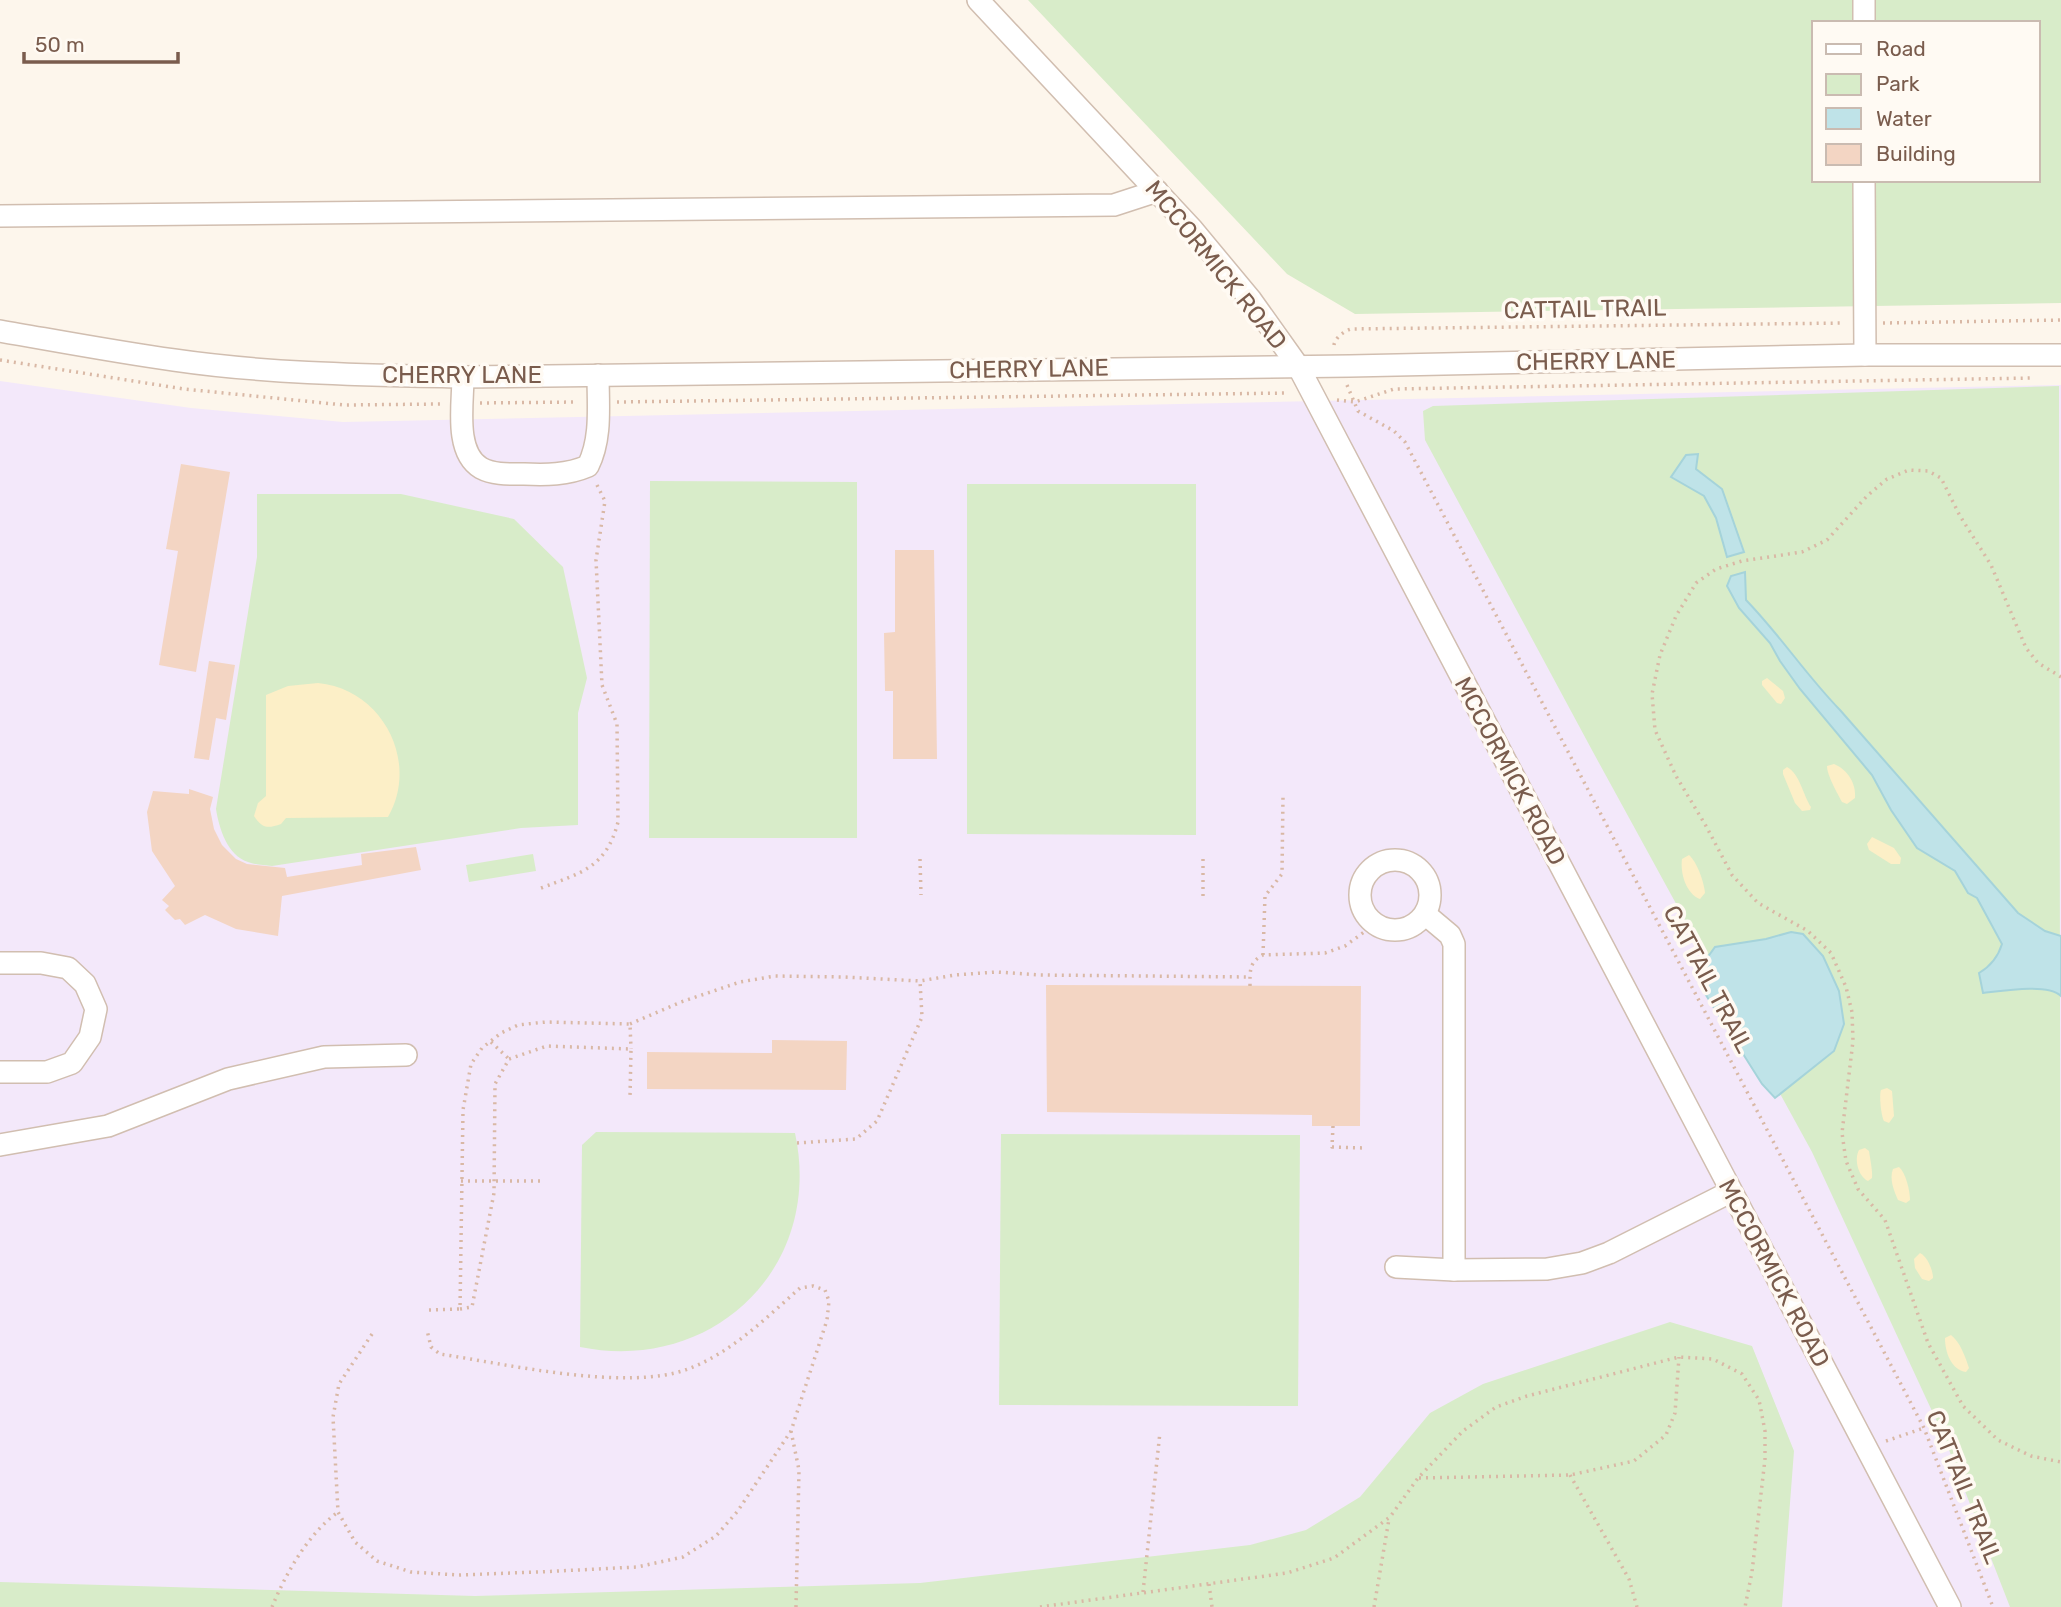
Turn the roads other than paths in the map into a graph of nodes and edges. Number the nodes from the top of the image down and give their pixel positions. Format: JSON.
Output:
{"nodes":[{"id":1,"x":978,"y":0,"type":"edge"},
{"id":2,"x":1864,"y":0,"type":"edge"},
{"id":3,"x":1864,"y":21,"type":"edge"},
{"id":4,"x":1864,"y":182,"type":"edge"},
{"id":5,"x":1157,"y":191,"type":"junction"},
{"id":6,"x":0,"y":215,"type":"edge"},
{"id":7,"x":0,"y":331,"type":"edge"},
{"id":8,"x":1865,"y":355,"type":"junction"},
{"id":9,"x":2061,"y":355,"type":"edge"},
{"id":10,"x":1298,"y":366,"type":"junction"},
{"id":11,"x":598,"y":374,"type":"junction"},
{"id":12,"x":463,"y":377,"type":"junction"},
{"id":13,"x":1425,"y":914,"type":"junction"},
{"id":14,"x":0,"y":963,"type":"edge"},
{"id":15,"x":406,"y":1055,"type":"dead end"},
{"id":16,"x":0,"y":1072,"type":"edge"},
{"id":17,"x":0,"y":1145,"type":"edge"},
{"id":18,"x":1730,"y":1192,"type":"junction"},
{"id":19,"x":1396,"y":1267,"type":"dead end"},
{"id":20,"x":1454,"y":1270,"type":"junction"},
{"id":21,"x":1950,"y":1607,"type":"edge"}],
"edges":[{"from":1,"to":5,"type":"street","name":"MCCORMICK ROAD"},
{"from":2,"to":3,"type":"street"},
{"from":4,"to":8,"type":"street"},
{"from":5,"to":6,"type":"street"},
{"from":5,"to":10,"type":"street","name":"MCCORMICK ROAD"},
{"from":7,"to":12,"type":"street","name":"CHERRY LANE"},
{"from":8,"to":9,"type":"street","name":"CHERRY LANE"},
{"from":8,"to":10,"type":"street","name":"CHERRY LANE"},
{"from":10,"to":11,"type":"street","name":"CHERRY LANE"},
{"from":10,"to":18,"type":"street","name":"MCCORMICK ROAD"},
{"from":11,"to":12,"type":"street","name":"CHERRY LANE"},
{"from":11,"to":12,"type":"street"},
{"from":13,"to":13,"type":"street"},
{"from":13,"to":20,"type":"street"},
{"from":14,"to":16,"type":"street"},
{"from":15,"to":17,"type":"street"},
{"from":18,"to":20,"type":"street"},
{"from":18,"to":21,"type":"street","name":"MCCORMICK ROAD"},
{"from":19,"to":20,"type":"street"}]}
